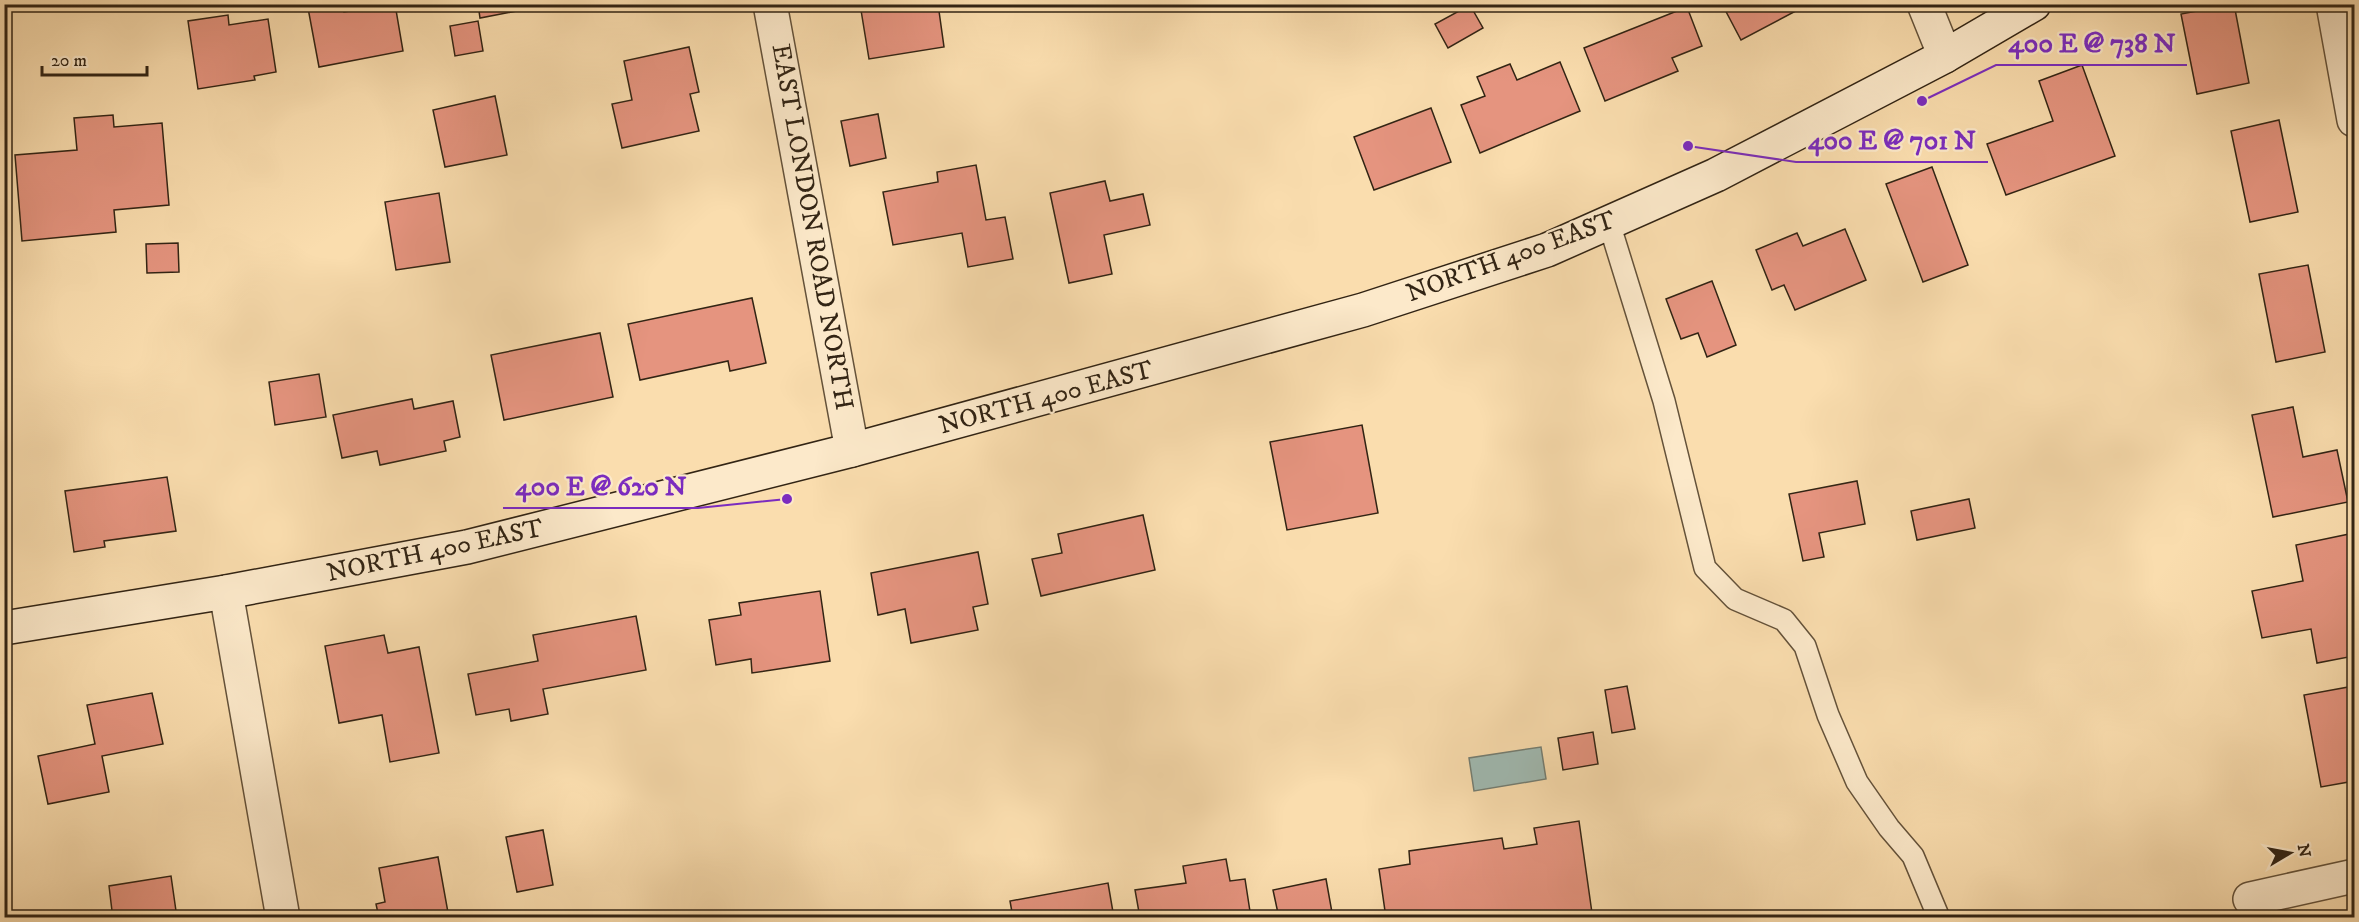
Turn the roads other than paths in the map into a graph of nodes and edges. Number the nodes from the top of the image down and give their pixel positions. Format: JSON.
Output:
{"nodes":[{"id":1,"x":770,"y":4,"type":"edge"},
{"id":2,"x":1924,"y":4,"type":"edge"},
{"id":3,"x":2034,"y":4,"type":"edge"},
{"id":4,"x":2332,"y":4,"type":"edge"},
{"id":5,"x":1945,"y":56,"type":"junction"},
{"id":6,"x":2355,"y":120,"type":"edge"},
{"id":7,"x":1609,"y":223,"type":"junction"},
{"id":8,"x":852,"y":450,"type":"junction"},
{"id":9,"x":226,"y":592,"type":"junction"},
{"id":10,"x":4,"y":628,"type":"edge"},
{"id":11,"x":2355,"y":876,"type":"edge"},
{"id":12,"x":2250,"y":899,"type":"dead end"},
{"id":13,"x":283,"y":918,"type":"edge"},
{"id":14,"x":1939,"y":918,"type":"edge"}],
"edges":[{"from":1,"to":8,"type":"street","name":"EAST LONDON ROAD NORTH"},
{"from":2,"to":5,"type":"street"},
{"from":3,"to":5,"type":"street","name":"NORTH 400 EAST"},
{"from":4,"to":6,"type":"street"},
{"from":5,"to":7,"type":"street","name":"NORTH 400 EAST"},
{"from":7,"to":8,"type":"street","name":"NORTH 400 EAST"},
{"from":7,"to":14,"type":"lane"},
{"from":8,"to":9,"type":"street","name":"NORTH 400 EAST"},
{"from":9,"to":10,"type":"street","name":"NORTH 400 EAST"},
{"from":9,"to":13,"type":"street"},
{"from":11,"to":12,"type":"street"}]}
